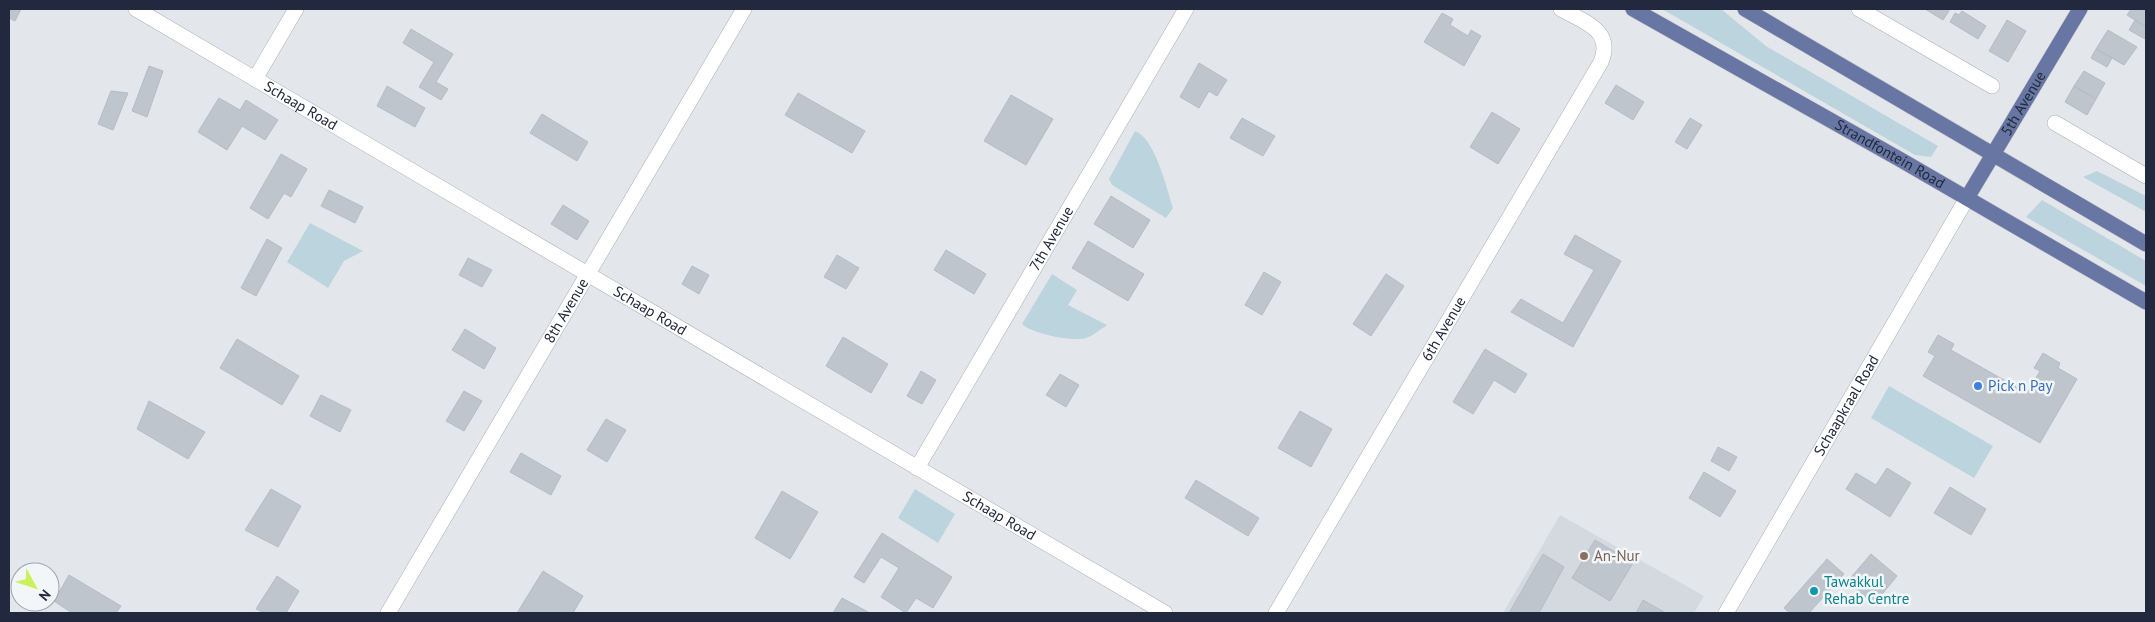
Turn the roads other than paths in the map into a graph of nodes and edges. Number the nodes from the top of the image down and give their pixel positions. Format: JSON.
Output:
{"nodes":[{"id":1,"x":136,"y":9,"type":"edge"},
{"id":2,"x":296,"y":9,"type":"edge"},
{"id":3,"x":744,"y":9,"type":"edge"},
{"id":4,"x":1186,"y":9,"type":"edge"},
{"id":5,"x":1561,"y":9,"type":"edge"},
{"id":6,"x":1633,"y":9,"type":"edge"},
{"id":7,"x":1745,"y":9,"type":"edge"},
{"id":8,"x":1859,"y":9,"type":"edge"},
{"id":9,"x":2080,"y":9,"type":"edge"},
{"id":10,"x":255,"y":79,"type":"junction"},
{"id":11,"x":1992,"y":86,"type":"dead end"},
{"id":12,"x":2055,"y":123,"type":"dead end"},
{"id":13,"x":1993,"y":155,"type":"junction"},
{"id":14,"x":2146,"y":176,"type":"edge"},
{"id":15,"x":1967,"y":198,"type":"junction"},
{"id":16,"x":2146,"y":244,"type":"edge"},
{"id":17,"x":588,"y":273,"type":"junction"},
{"id":18,"x":2146,"y":302,"type":"edge"},
{"id":19,"x":917,"y":468,"type":"junction"},
{"id":20,"x":388,"y":613,"type":"edge"},
{"id":21,"x":1165,"y":613,"type":"edge"},
{"id":22,"x":1276,"y":613,"type":"edge"},
{"id":23,"x":1726,"y":613,"type":"edge"}],
"edges":[{"from":1,"to":10,"type":"street","name":"Schaap Road"},
{"from":2,"to":10,"type":"street"},
{"from":3,"to":17,"type":"street","name":"8th Avenue"},
{"from":4,"to":19,"type":"street","name":"7th Avenue"},
{"from":5,"to":22,"type":"street","name":"6th Avenue"},
{"from":6,"to":15,"type":"main road","name":"Strandfontein Road"},
{"from":7,"to":13,"type":"main road"},
{"from":8,"to":11,"type":"street"},
{"from":9,"to":13,"type":"main road","name":"5th Avenue"},
{"from":10,"to":17,"type":"street","name":"Schaap Road"},
{"from":12,"to":14,"type":"street"},
{"from":13,"to":15,"type":"main road","name":"5th Avenue"},
{"from":13,"to":16,"type":"main road"},
{"from":15,"to":18,"type":"main road","name":"Strandfontein Road"},
{"from":15,"to":23,"type":"street","name":"Schaapkraal Road"},
{"from":17,"to":19,"type":"street","name":"Schaap Road"},
{"from":17,"to":20,"type":"street","name":"8th Avenue"},
{"from":19,"to":21,"type":"street","name":"Schaap Road"}]}
